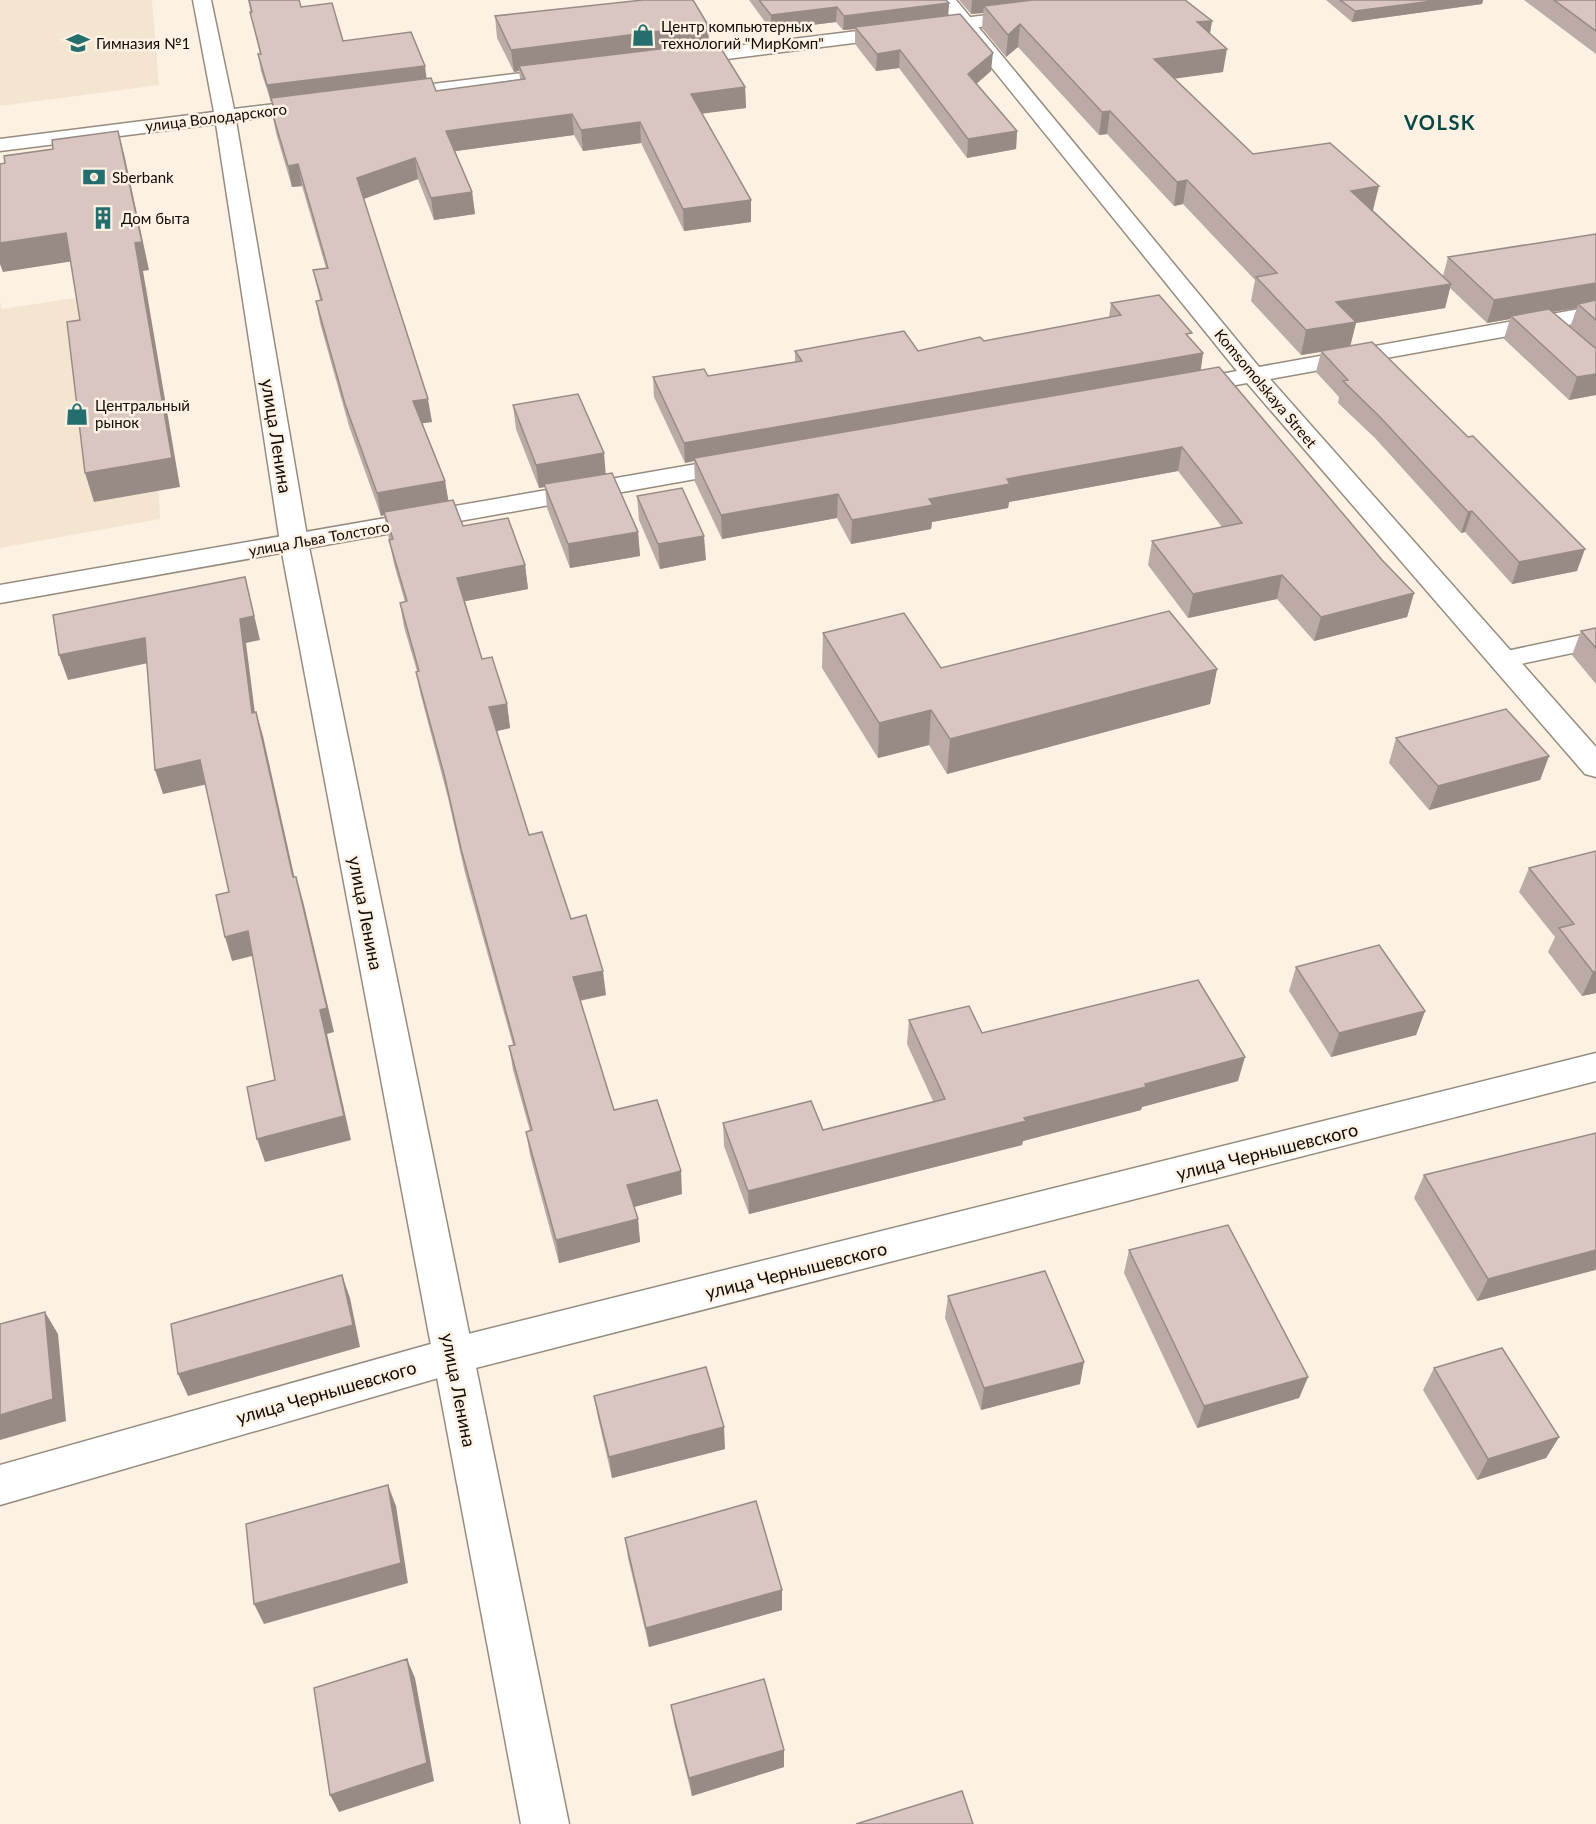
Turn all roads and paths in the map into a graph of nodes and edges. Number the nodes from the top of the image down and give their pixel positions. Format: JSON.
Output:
{"nodes":[{"id":1,"x":202,"y":0,"type":"edge"},
{"id":2,"x":946,"y":0,"type":"edge"},
{"id":3,"x":1045,"y":13,"type":"edge"},
{"id":4,"x":967,"y":24,"type":"junction"},
{"id":5,"x":661,"y":62,"type":"edge"},
{"id":6,"x":578,"y":72,"type":"edge"},
{"id":7,"x":378,"y":97,"type":"edge"},
{"id":8,"x":331,"y":103,"type":"edge"},
{"id":9,"x":225,"y":116,"type":"junction"},
{"id":10,"x":0,"y":145,"type":"edge"},
{"id":11,"x":1596,"y":313,"type":"edge"},
{"id":12,"x":1253,"y":375,"type":"junction"},
{"id":13,"x":1159,"y":391,"type":"edge"},
{"id":14,"x":762,"y":461,"type":"edge"},
{"id":15,"x":294,"y":542,"type":"junction"},
{"id":16,"x":0,"y":594,"type":"edge"},
{"id":17,"x":1596,"y":640,"type":"edge"},
{"id":18,"x":1502,"y":660,"type":"junction"},
{"id":19,"x":1596,"y":767,"type":"edge"},
{"id":20,"x":1596,"y":1068,"type":"edge"},
{"id":21,"x":452,"y":1356,"type":"junction"},
{"id":22,"x":0,"y":1485,"type":"edge"},
{"id":23,"x":545,"y":1824,"type":"edge"}],
"edges":[{"from":1,"to":9,"type":"street","name":"улица Ленина"},
{"from":2,"to":4,"type":"street","name":"Komsomolskaya Street"},
{"from":3,"to":4,"type":"street"},
{"from":4,"to":5,"type":"street"},
{"from":4,"to":12,"type":"street","name":"Komsomolskaya Street"},
{"from":6,"to":7,"type":"street"},
{"from":8,"to":9,"type":"street","name":"улица Володарского"},
{"from":9,"to":10,"type":"street","name":"улица Володарского"},
{"from":9,"to":15,"type":"street","name":"улица Ленина"},
{"from":11,"to":12,"type":"street"},
{"from":12,"to":13,"type":"street"},
{"from":12,"to":18,"type":"street","name":"Komsomolskaya Street"},
{"from":14,"to":15,"type":"street","name":"улица Льва Толстого"},
{"from":15,"to":16,"type":"street","name":"улица Льва Толстого"},
{"from":15,"to":21,"type":"street","name":"улица Ленина"},
{"from":17,"to":18,"type":"lane"},
{"from":18,"to":19,"type":"street","name":"Komsomolskaya Street"},
{"from":20,"to":21,"type":"street","name":"улица Чернышевского"},
{"from":21,"to":22,"type":"street","name":"улица Чернышевского"},
{"from":21,"to":23,"type":"street","name":"улица Ленина"}]}
